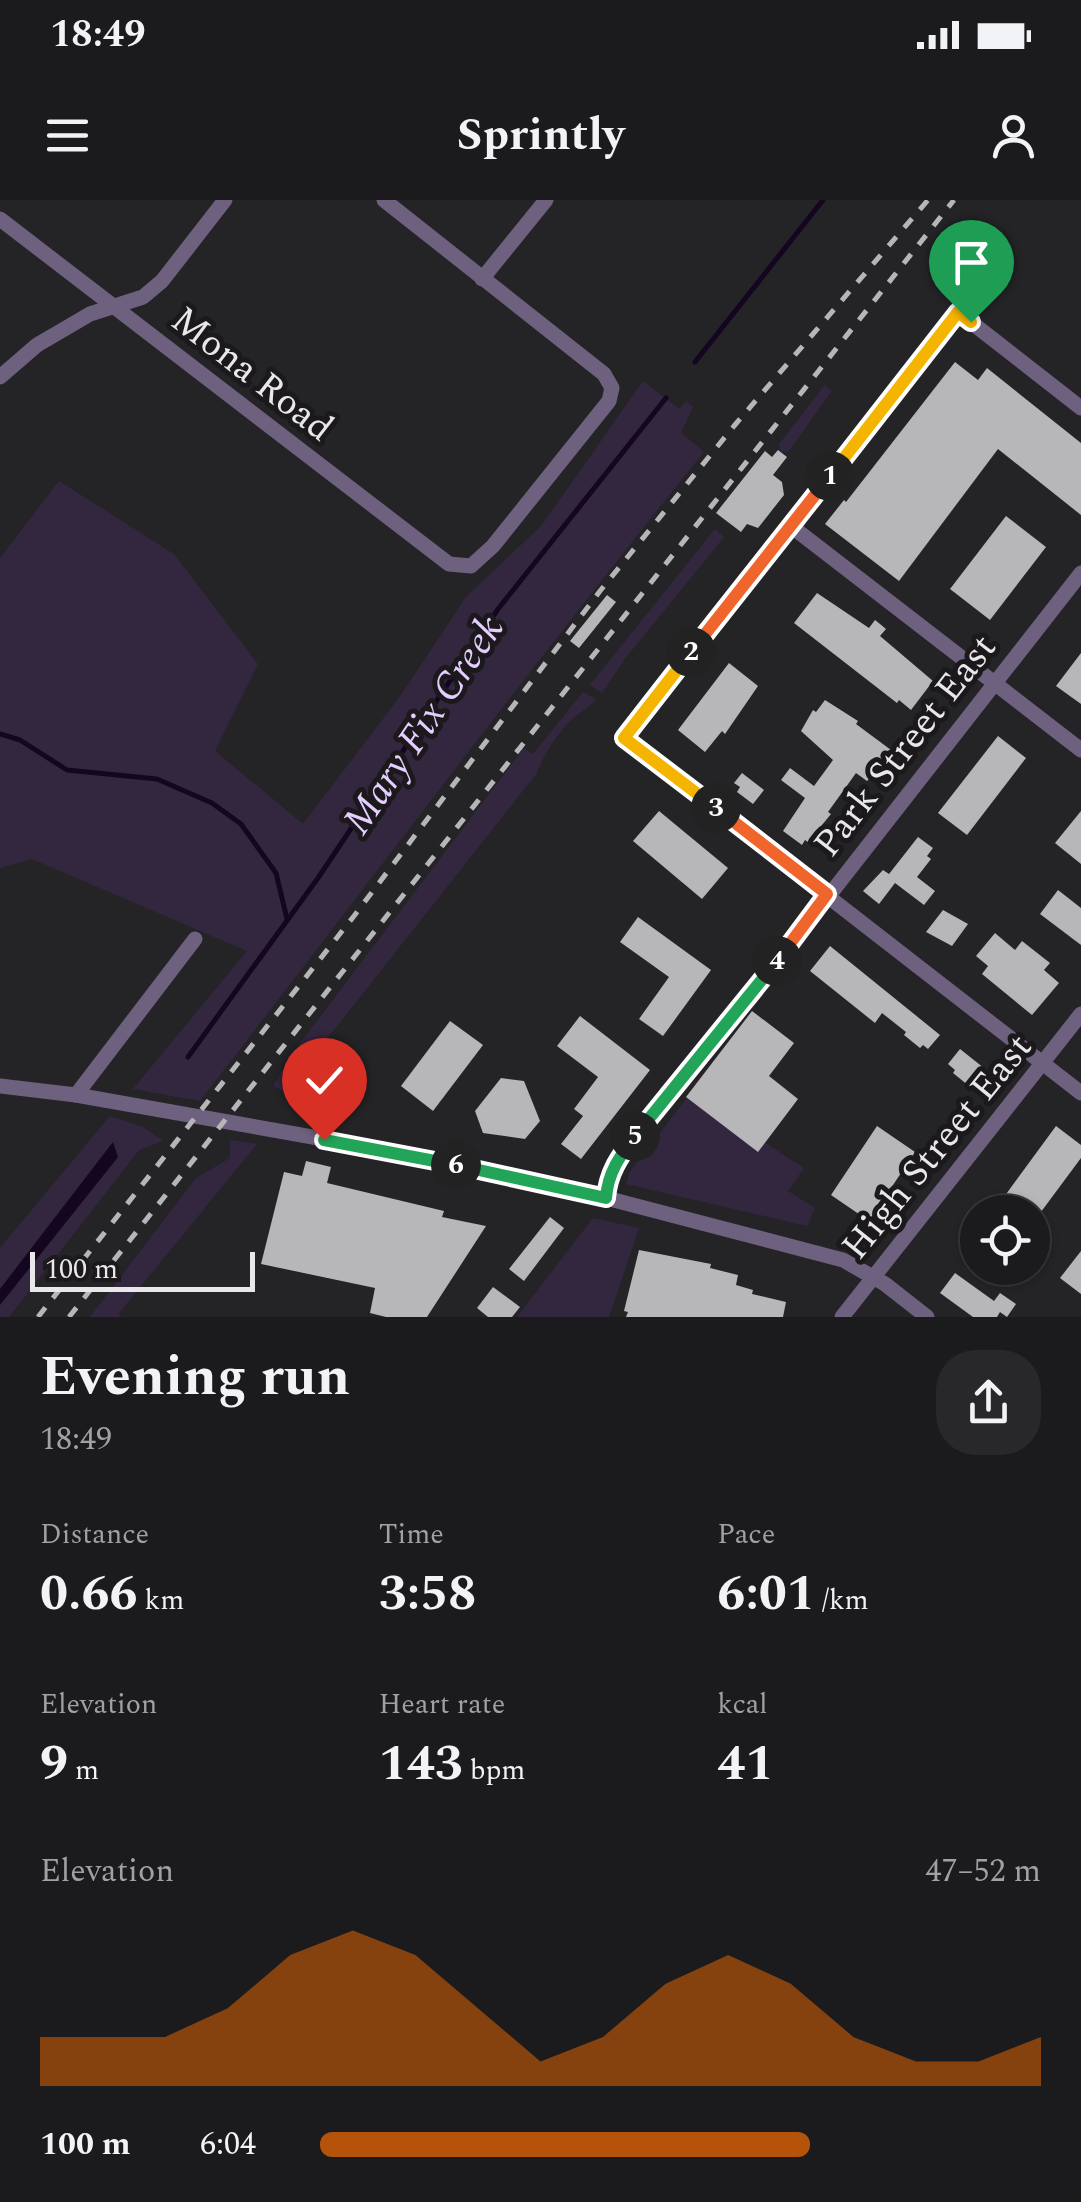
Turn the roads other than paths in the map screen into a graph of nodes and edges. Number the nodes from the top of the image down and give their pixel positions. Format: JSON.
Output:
{"nodes":[{"id":1,"x":226,"y":200,"type":"edge"},
{"id":2,"x":384,"y":200,"type":"edge"},
{"id":3,"x":546,"y":200,"type":"edge"},
{"id":4,"x":0,"y":218,"type":"edge"},
{"id":5,"x":482,"y":279,"type":"junction"},
{"id":6,"x":114,"y":307,"type":"junction"},
{"id":7,"x":0,"y":377,"type":"edge"},
{"id":8,"x":1081,"y":408,"type":"edge"},
{"id":9,"x":791,"y":526,"type":"junction"},
{"id":10,"x":1081,"y":573,"type":"edge"},
{"id":11,"x":994,"y":682,"type":"junction"},
{"id":12,"x":1081,"y":750,"type":"edge"},
{"id":13,"x":827,"y":894,"type":"junction"},
{"id":14,"x":195,"y":939,"type":"dead end"},
{"id":15,"x":1081,"y":1014,"type":"edge"},
{"id":16,"x":1042,"y":1063,"type":"junction"},
{"id":17,"x":0,"y":1086,"type":"edge"},
{"id":18,"x":1081,"y":1093,"type":"edge"},
{"id":19,"x":76,"y":1095,"type":"junction"},
{"id":20,"x":606,"y":1198,"type":"junction"},
{"id":21,"x":875,"y":1277,"type":"junction"},
{"id":22,"x":842,"y":1317,"type":"edge"},
{"id":23,"x":926,"y":1317,"type":"edge"}],
"edges":[{"from":1,"to":6,"type":"street"},
{"from":2,"to":5,"type":"street"},
{"from":3,"to":5,"type":"street"},
{"from":4,"to":6,"type":"street","name":"Mona Road"},
{"from":5,"to":6,"type":"street","name":"Mona Road"},
{"from":6,"to":7,"type":"street"},
{"from":8,"to":9,"type":"street"},
{"from":9,"to":11,"type":"street"},
{"from":9,"to":13,"type":"street"},
{"from":10,"to":11,"type":"street","name":"Park Street East"},
{"from":11,"to":12,"type":"street"},
{"from":11,"to":13,"type":"street","name":"Park Street East"},
{"from":13,"to":16,"type":"street"},
{"from":13,"to":20,"type":"street","name":"Park Street East"},
{"from":14,"to":19,"type":"street"},
{"from":15,"to":16,"type":"street","name":"High Street East"},
{"from":16,"to":18,"type":"street"},
{"from":16,"to":21,"type":"street","name":"High Street East"},
{"from":17,"to":19,"type":"street"},
{"from":19,"to":20,"type":"street"},
{"from":20,"to":21,"type":"street"},
{"from":21,"to":22,"type":"street","name":"High Street East"},
{"from":21,"to":23,"type":"street"}]}
